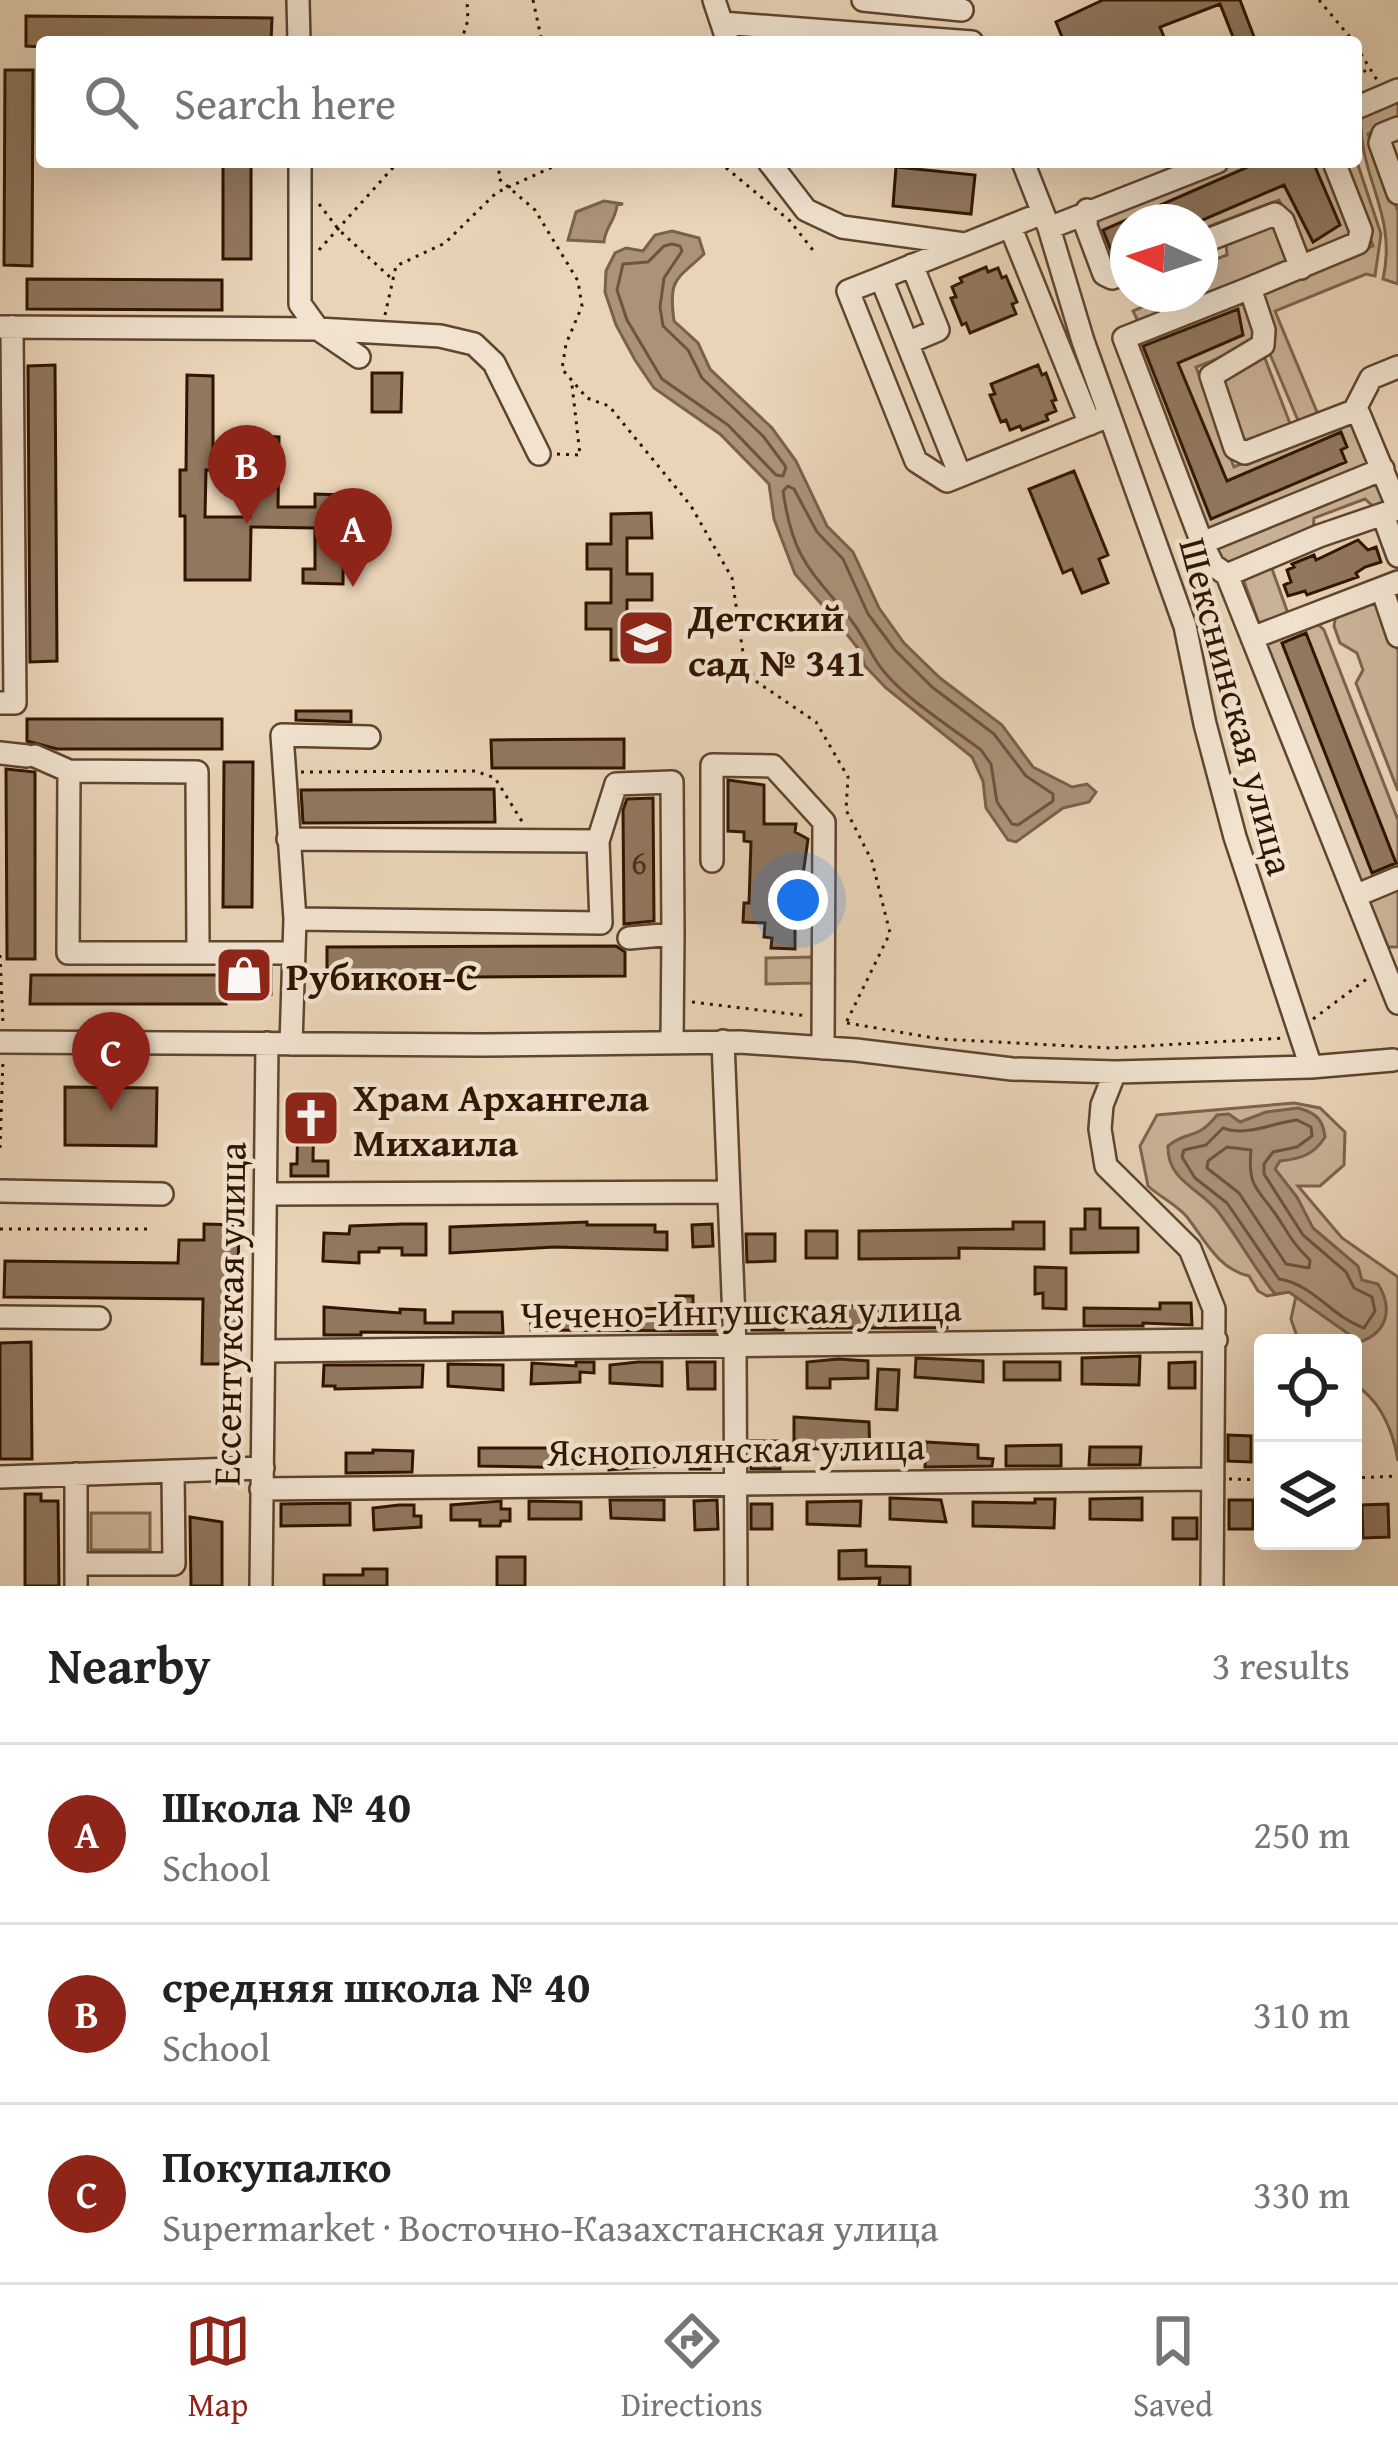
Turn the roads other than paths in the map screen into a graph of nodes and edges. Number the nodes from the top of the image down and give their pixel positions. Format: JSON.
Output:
{"nodes":[{"id":1,"x":298,"y":0,"type":"edge"},
{"id":2,"x":714,"y":0,"type":"edge"},
{"id":3,"x":862,"y":0,"type":"edge"},
{"id":4,"x":960,"y":5,"type":"edge"},
{"id":5,"x":725,"y":33,"type":"edge"},
{"id":6,"x":299,"y":36,"type":"edge"},
{"id":7,"x":808,"y":36,"type":"edge"},
{"id":8,"x":971,"y":36,"type":"edge"},
{"id":9,"x":1392,"y":93,"type":"edge"},
{"id":10,"x":1362,"y":106,"type":"edge"},
{"id":11,"x":1398,"y":128,"type":"edge"},
{"id":12,"x":774,"y":168,"type":"edge"},
{"id":13,"x":1025,"y":168,"type":"edge"},
{"id":14,"x":1200,"y":168,"type":"edge"},
{"id":15,"x":1336,"y":168,"type":"edge"},
{"id":16,"x":300,"y":171,"type":"edge"},
{"id":17,"x":1398,"y":193,"type":"edge"},
{"id":18,"x":1087,"y":210,"type":"junction"},
{"id":19,"x":1046,"y":220,"type":"junction"},
{"id":20,"x":1010,"y":226,"type":"junction"},
{"id":21,"x":1218,"y":236,"type":"edge"},
{"id":22,"x":965,"y":244,"type":"junction"},
{"id":23,"x":912,"y":265,"type":"junction"},
{"id":24,"x":1301,"y":268,"type":"junction"},
{"id":25,"x":1110,"y":277,"type":"edge"},
{"id":26,"x":881,"y":278,"type":"junction"},
{"id":27,"x":1250,"y":288,"type":"junction"},
{"id":28,"x":6,"y":327,"type":"edge"},
{"id":29,"x":318,"y":329,"type":"junction"},
{"id":30,"x":907,"y":343,"type":"junction"},
{"id":31,"x":359,"y":357,"type":"dead end"},
{"id":32,"x":1398,"y":367,"type":"edge"},
{"id":33,"x":1354,"y":411,"type":"junction"},
{"id":34,"x":1100,"y":420,"type":"junction"},
{"id":35,"x":539,"y":454,"type":"road end"},
{"id":36,"x":1383,"y":470,"type":"junction"},
{"id":37,"x":960,"y":476,"type":"junction"},
{"id":38,"x":1393,"y":511,"type":"edge"},
{"id":39,"x":1202,"y":543,"type":"junction"},
{"id":40,"x":1398,"y":556,"type":"edge"},
{"id":41,"x":1227,"y":575,"type":"junction"},
{"id":42,"x":1390,"y":586,"type":"edge"},
{"id":43,"x":1398,"y":635,"type":"edge"},
{"id":44,"x":1252,"y":638,"type":"junction"},
{"id":45,"x":0,"y":703,"type":"edge"},
{"id":46,"x":368,"y":737,"type":"dead end"},
{"id":47,"x":0,"y":753,"type":"edge"},
{"id":48,"x":69,"y":771,"type":"junction"},
{"id":49,"x":287,"y":839,"type":"junction"},
{"id":50,"x":598,"y":841,"type":"junction"},
{"id":51,"x":712,"y":861,"type":"dead end"},
{"id":52,"x":1398,"y":878,"type":"edge"},
{"id":53,"x":1355,"y":896,"type":"junction"},
{"id":54,"x":295,"y":920,"type":"junction"},
{"id":55,"x":673,"y":934,"type":"junction"},
{"id":56,"x":629,"y":938,"type":"dead end"},
{"id":57,"x":198,"y":951,"type":"junction"},
{"id":58,"x":293,"y":953,"type":"junction"},
{"id":59,"x":1398,"y":1003,"type":"edge"},
{"id":60,"x":672,"y":1041,"type":"junction"},
{"id":61,"x":723,"y":1041,"type":"junction"},
{"id":62,"x":0,"y":1042,"type":"edge"},
{"id":63,"x":267,"y":1043,"type":"junction"},
{"id":64,"x":291,"y":1044,"type":"junction"},
{"id":65,"x":823,"y":1048,"type":"junction"},
{"id":66,"x":1396,"y":1064,"type":"edge"},
{"id":67,"x":1311,"y":1067,"type":"junction"},
{"id":68,"x":1115,"y":1072,"type":"junction"},
{"id":69,"x":0,"y":1191,"type":"edge"},
{"id":70,"x":729,"y":1192,"type":"junction"},
{"id":71,"x":162,"y":1194,"type":"dead end"},
{"id":72,"x":267,"y":1194,"type":"junction"},
{"id":73,"x":0,"y":1317,"type":"edge"},
{"id":74,"x":99,"y":1318,"type":"dead end"},
{"id":75,"x":1216,"y":1340,"type":"junction"},
{"id":76,"x":735,"y":1346,"type":"junction"},
{"id":77,"x":267,"y":1352,"type":"junction"},
{"id":78,"x":173,"y":1471,"type":"junction"},
{"id":79,"x":76,"y":1474,"type":"junction"},
{"id":80,"x":0,"y":1477,"type":"edge"},
{"id":81,"x":262,"y":1479,"type":"junction"},
{"id":82,"x":1213,"y":1479,"type":"junction"},
{"id":83,"x":735,"y":1484,"type":"junction"},
{"id":84,"x":76,"y":1575,"type":"edge"},
{"id":85,"x":261,"y":1586,"type":"edge"},
{"id":86,"x":736,"y":1586,"type":"edge"},
{"id":87,"x":1213,"y":1586,"type":"edge"}],
"edges":[{"from":1,"to":6,"type":"street"},
{"from":2,"to":5,"type":"street"},
{"from":3,"to":4,"type":"street"},
{"from":4,"to":8,"type":"street"},
{"from":5,"to":7,"type":"street"},
{"from":9,"to":10,"type":"street"},
{"from":11,"to":17,"type":"street"},
{"from":12,"to":22,"type":"street"},
{"from":13,"to":19,"type":"street","name":"Шекснинская улица"},
{"from":14,"to":18,"type":"street"},
{"from":15,"to":24,"type":"street"},
{"from":16,"to":29,"type":"street"},
{"from":18,"to":19,"type":"street"},
{"from":18,"to":25,"type":"street"},
{"from":19,"to":20,"type":"street"},
{"from":19,"to":34,"type":"street","name":"Шекснинская улица"},
{"from":20,"to":22,"type":"street"},
{"from":20,"to":34,"type":"street"},
{"from":21,"to":24,"type":"street"},
{"from":22,"to":23,"type":"street"},
{"from":23,"to":26,"type":"street"},
{"from":23,"to":30,"type":"street"},
{"from":24,"to":27,"type":"street"},
{"from":26,"to":30,"type":"street"},
{"from":26,"to":37,"type":"street"},
{"from":27,"to":33,"type":"street"},
{"from":27,"to":39,"type":"street","name":"Шекснинская улица"},
{"from":28,"to":29,"type":"street"},
{"from":28,"to":45,"type":"street"},
{"from":29,"to":31,"type":"street"},
{"from":29,"to":35,"type":"street"},
{"from":30,"to":37,"type":"street"},
{"from":32,"to":33,"type":"street"},
{"from":33,"to":36,"type":"street"},
{"from":34,"to":37,"type":"street"},
{"from":34,"to":67,"type":"street","name":"Шекснинская улица"},
{"from":36,"to":38,"type":"street"},
{"from":36,"to":39,"type":"street"},
{"from":38,"to":40,"type":"street"},
{"from":38,"to":41,"type":"street"},
{"from":39,"to":41,"type":"street","name":"Шекснинская улица"},
{"from":41,"to":44,"type":"street","name":"Шекснинская улица"},
{"from":42,"to":43,"type":"street"},
{"from":42,"to":44,"type":"street"},
{"from":44,"to":53,"type":"street","name":"Шекснинская улица"},
{"from":46,"to":49,"type":"street"},
{"from":47,"to":48,"type":"street"},
{"from":48,"to":57,"type":"street"},
{"from":48,"to":57,"type":"street"},
{"from":49,"to":50,"type":"street"},
{"from":49,"to":54,"type":"street"},
{"from":50,"to":54,"type":"street"},
{"from":50,"to":55,"type":"street"},
{"from":51,"to":65,"type":"street"},
{"from":52,"to":53,"type":"street"},
{"from":53,"to":59,"type":"street","name":"Шекснинская улица"},
{"from":54,"to":58,"type":"street"},
{"from":55,"to":56,"type":"street"},
{"from":55,"to":60,"type":"street"},
{"from":57,"to":58,"type":"street"},
{"from":58,"to":64,"type":"street"},
{"from":60,"to":61,"type":"street"},
{"from":60,"to":64,"type":"street"},
{"from":61,"to":65,"type":"street"},
{"from":61,"to":70,"type":"street"},
{"from":62,"to":63,"type":"street"},
{"from":63,"to":64,"type":"street"},
{"from":63,"to":72,"type":"street","name":"Ессентукская улица"},
{"from":65,"to":68,"type":"street"},
{"from":66,"to":67,"type":"street"},
{"from":67,"to":68,"type":"street"},
{"from":68,"to":75,"type":"street"},
{"from":69,"to":71,"type":"street"},
{"from":70,"to":72,"type":"street"},
{"from":70,"to":76,"type":"street"},
{"from":72,"to":77,"type":"street","name":"Ессентукская улица"},
{"from":73,"to":74,"type":"street"},
{"from":75,"to":76,"type":"street","name":"Чечено-Ингушская улица"},
{"from":75,"to":82,"type":"street"},
{"from":76,"to":77,"type":"street","name":"Чечено-Ингушская улица"},
{"from":76,"to":83,"type":"street"},
{"from":77,"to":81,"type":"street","name":"Ессентукская улица"},
{"from":78,"to":79,"type":"street","name":"Яснополянская улица"},
{"from":78,"to":81,"type":"street","name":"Яснополянская улица"},
{"from":78,"to":84,"type":"street"},
{"from":79,"to":80,"type":"street","name":"Яснополянская улица"},
{"from":79,"to":84,"type":"street"},
{"from":81,"to":83,"type":"street","name":"Яснополянская улица"},
{"from":81,"to":85,"type":"street","name":"Ессентукская улица"},
{"from":82,"to":83,"type":"street","name":"Яснополянская улица"},
{"from":82,"to":87,"type":"street"},
{"from":83,"to":86,"type":"street"}]}
